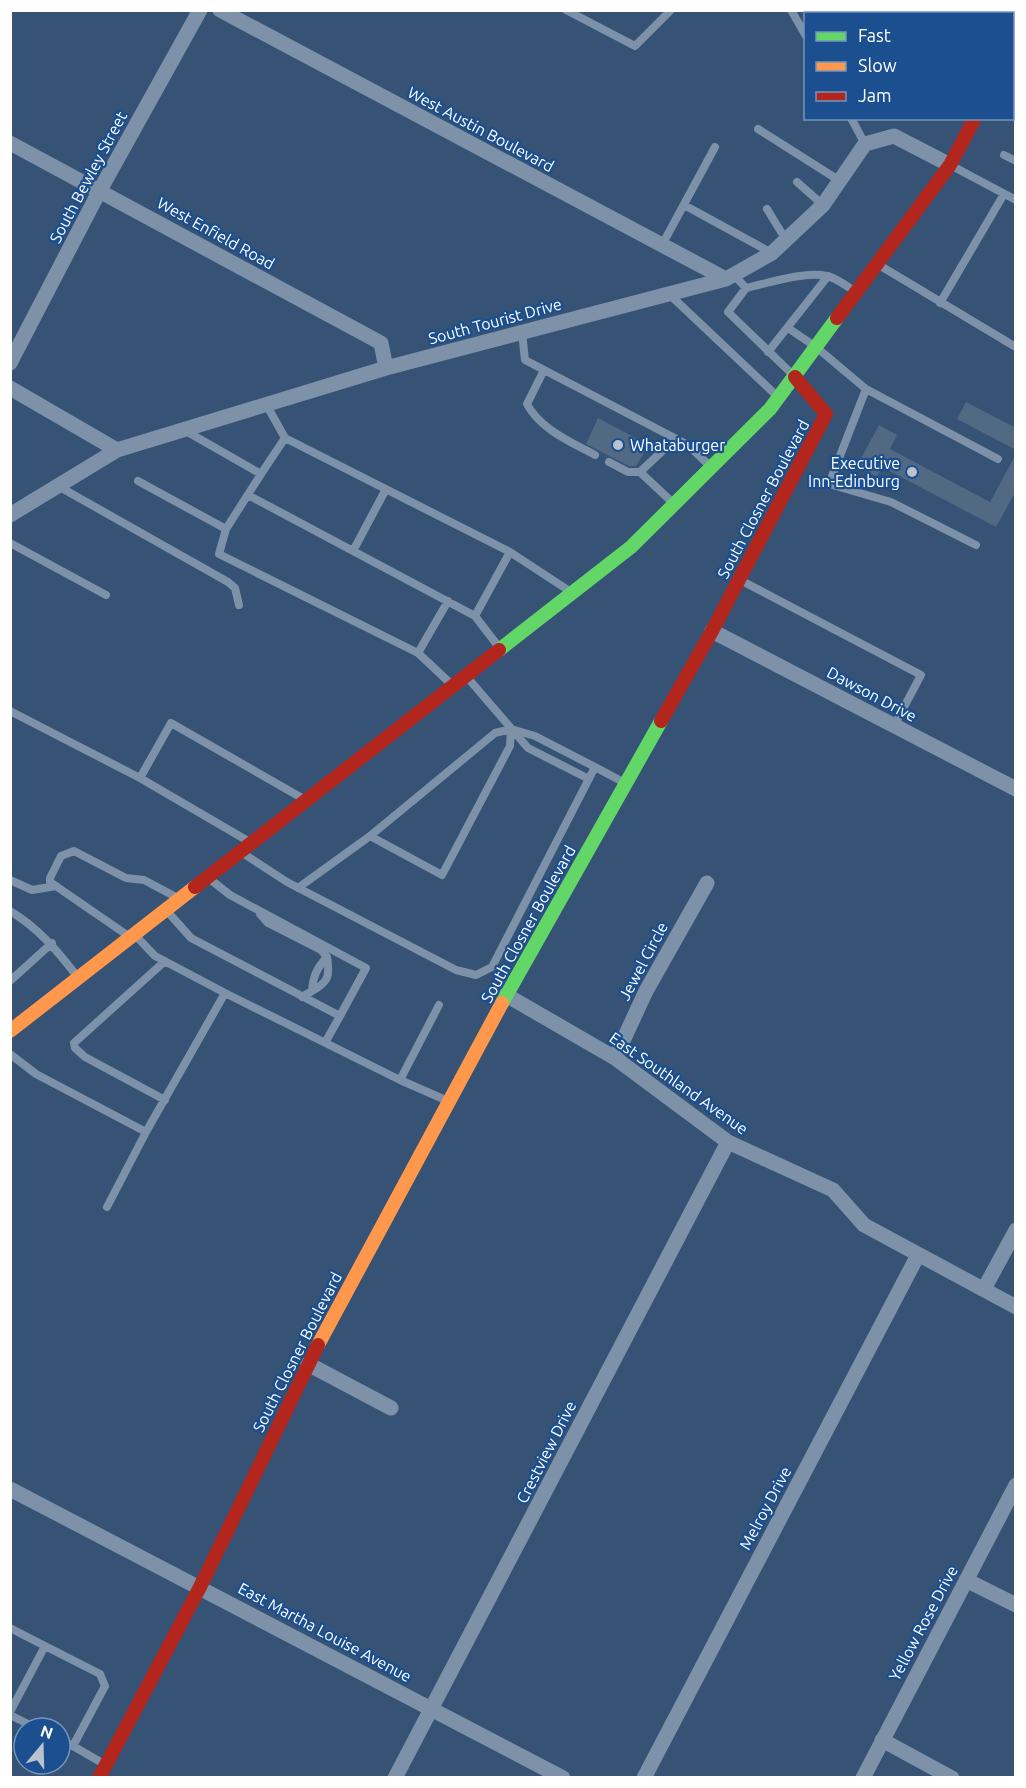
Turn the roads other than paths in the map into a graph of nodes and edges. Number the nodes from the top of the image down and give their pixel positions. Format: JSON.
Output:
{"nodes":[{"id":1,"x":200,"y":10,"type":"edge"},
{"id":2,"x":220,"y":10,"type":"edge"},
{"id":3,"x":566,"y":10,"type":"edge"},
{"id":4,"x":671,"y":10,"type":"edge"},
{"id":5,"x":791,"y":10,"type":"edge"},
{"id":6,"x":804,"y":33,"type":"edge"},
{"id":7,"x":852,"y":120,"type":"edge"},
{"id":8,"x":974,"y":120,"type":"edge"},
{"id":9,"x":758,"y":129,"type":"dead end"},
{"id":10,"x":10,"y":143,"type":"edge"},
{"id":11,"x":865,"y":144,"type":"junction"},
{"id":12,"x":715,"y":147,"type":"dead end"},
{"id":13,"x":1004,"y":155,"type":"dead end"},
{"id":14,"x":1016,"y":161,"type":"edge"},
{"id":15,"x":950,"y":165,"type":"junction"},
{"id":16,"x":840,"y":180,"type":"junction"},
{"id":17,"x":797,"y":182,"type":"dead end"},
{"id":18,"x":100,"y":190,"type":"junction"},
{"id":19,"x":1004,"y":194,"type":"junction"},
{"id":20,"x":1016,"y":200,"type":"edge"},
{"id":21,"x":684,"y":205,"type":"junction"},
{"id":22,"x":823,"y":205,"type":"junction"},
{"id":23,"x":766,"y":209,"type":"dead end"},
{"id":24,"x":786,"y":240,"type":"junction"},
{"id":25,"x":662,"y":245,"type":"junction"},
{"id":26,"x":772,"y":253,"type":"junction"},
{"id":27,"x":877,"y":264,"type":"junction"},
{"id":28,"x":828,"y":276,"type":"junction"},
{"id":29,"x":729,"y":277,"type":"junction"},
{"id":30,"x":746,"y":288,"type":"junction"},
{"id":31,"x":857,"y":292,"type":"junction"},
{"id":32,"x":669,"y":294,"type":"junction"},
{"id":33,"x":940,"y":303,"type":"junction"},
{"id":34,"x":788,"y":328,"type":"junction"},
{"id":35,"x":522,"y":332,"type":"junction"},
{"id":36,"x":816,"y":346,"type":"junction"},
{"id":37,"x":1014,"y":346,"type":"dead end"},
{"id":38,"x":768,"y":352,"type":"junction"},
{"id":39,"x":10,"y":363,"type":"edge"},
{"id":40,"x":386,"y":368,"type":"junction"},
{"id":41,"x":544,"y":370,"type":"junction"},
{"id":42,"x":795,"y":378,"type":"junction"},
{"id":43,"x":10,"y":388,"type":"edge"},
{"id":44,"x":866,"y":389,"type":"junction"},
{"id":45,"x":779,"y":398,"type":"junction"},
{"id":46,"x":266,"y":404,"type":"junction"},
{"id":47,"x":184,"y":429,"type":"junction"},
{"id":48,"x":285,"y":438,"type":"junction"},
{"id":49,"x":675,"y":438,"type":"junction"},
{"id":50,"x":117,"y":450,"type":"junction"},
{"id":51,"x":595,"y":455,"type":"dead end"},
{"id":52,"x":998,"y":459,"type":"dead end"},
{"id":53,"x":609,"y":462,"type":"dead end"},
{"id":54,"x":711,"y":467,"type":"junction"},
{"id":55,"x":640,"y":472,"type":"junction"},
{"id":56,"x":261,"y":474,"type":"junction"},
{"id":57,"x":138,"y":481,"type":"dead end"},
{"id":58,"x":57,"y":485,"type":"junction"},
{"id":59,"x":386,"y":489,"type":"junction"},
{"id":60,"x":248,"y":495,"type":"junction"},
{"id":61,"x":674,"y":504,"type":"junction"},
{"id":62,"x":10,"y":515,"type":"edge"},
{"id":63,"x":226,"y":529,"type":"junction"},
{"id":64,"x":10,"y":543,"type":"edge"},
{"id":65,"x":976,"y":544,"type":"dead end"},
{"id":66,"x":353,"y":551,"type":"junction"},
{"id":67,"x":510,"y":552,"type":"junction"},
{"id":68,"x":739,"y":580,"type":"junction"},
{"id":69,"x":572,"y":593,"type":"junction"},
{"id":70,"x":106,"y":595,"type":"dead end"},
{"id":71,"x":448,"y":601,"type":"junction"},
{"id":72,"x":239,"y":605,"type":"dead end"},
{"id":73,"x":475,"y":616,"type":"junction"},
{"id":74,"x":712,"y":631,"type":"junction"},
{"id":75,"x":500,"y":649,"type":"junction"},
{"id":76,"x":418,"y":653,"type":"junction"},
{"id":77,"x":466,"y":676,"type":"junction"},
{"id":78,"x":453,"y":686,"type":"junction"},
{"id":79,"x":10,"y":711,"type":"edge"},
{"id":80,"x":894,"y":726,"type":"junction"},
{"id":81,"x":511,"y":729,"type":"junction"},
{"id":82,"x":595,"y":767,"type":"junction"},
{"id":83,"x":140,"y":778,"type":"junction"},
{"id":84,"x":589,"y":779,"type":"junction"},
{"id":85,"x":626,"y":783,"type":"junction"},
{"id":86,"x":1016,"y":789,"type":"edge"},
{"id":87,"x":306,"y":801,"type":"junction"},
{"id":88,"x":370,"y":836,"type":"junction"},
{"id":89,"x":252,"y":843,"type":"junction"},
{"id":90,"x":240,"y":852,"type":"junction"},
{"id":91,"x":208,"y":877,"type":"junction"},
{"id":92,"x":10,"y":880,"type":"edge"},
{"id":93,"x":707,"y":883,"type":"dead end"},
{"id":94,"x":56,"y":886,"type":"junction"},
{"id":95,"x":298,"y":888,"type":"junction"},
{"id":96,"x":180,"y":899,"type":"junction"},
{"id":97,"x":253,"y":908,"type":"junction"},
{"id":98,"x":166,"y":910,"type":"junction"},
{"id":99,"x":10,"y":911,"type":"edge"},
{"id":100,"x":133,"y":936,"type":"junction"},
{"id":101,"x":52,"y":944,"type":"junction"},
{"id":102,"x":327,"y":957,"type":"junction"},
{"id":103,"x":165,"y":962,"type":"junction"},
{"id":104,"x":78,"y":978,"type":"junction"},
{"id":105,"x":10,"y":981,"type":"edge"},
{"id":106,"x":312,"y":991,"type":"junction"},
{"id":107,"x":225,"y":993,"type":"junction"},
{"id":108,"x":506,"y":995,"type":"junction"},
{"id":109,"x":302,"y":997,"type":"junction"},
{"id":110,"x":440,"y":1005,"type":"dead end"},
{"id":111,"x":340,"y":1016,"type":"junction"},
{"id":112,"x":12,"y":1026,"type":"edge"},
{"id":113,"x":326,"y":1041,"type":"junction"},
{"id":114,"x":10,"y":1054,"type":"edge"},
{"id":115,"x":615,"y":1058,"type":"junction"},
{"id":116,"x":400,"y":1080,"type":"junction"},
{"id":117,"x":165,"y":1100,"type":"junction"},
{"id":118,"x":449,"y":1101,"type":"junction"},
{"id":119,"x":146,"y":1132,"type":"junction"},
{"id":120,"x":728,"y":1142,"type":"junction"},
{"id":121,"x":107,"y":1207,"type":"dead end"},
{"id":122,"x":1016,"y":1230,"type":"edge"},
{"id":123,"x":918,"y":1255,"type":"junction"},
{"id":124,"x":984,"y":1289,"type":"junction"},
{"id":125,"x":1016,"y":1307,"type":"edge"},
{"id":126,"x":308,"y":1364,"type":"junction"},
{"id":127,"x":391,"y":1408,"type":"dead end"},
{"id":128,"x":1016,"y":1485,"type":"edge"},
{"id":129,"x":10,"y":1489,"type":"edge"},
{"id":130,"x":966,"y":1580,"type":"junction"},
{"id":131,"x":200,"y":1587,"type":"junction"},
{"id":132,"x":1016,"y":1605,"type":"edge"},
{"id":133,"x":10,"y":1628,"type":"edge"},
{"id":134,"x":45,"y":1646,"type":"junction"},
{"id":135,"x":433,"y":1709,"type":"junction"},
{"id":136,"x":10,"y":1713,"type":"edge"},
{"id":137,"x":882,"y":1740,"type":"junction"},
{"id":138,"x":73,"y":1746,"type":"joint"},
{"id":139,"x":106,"y":1765,"type":"junction"},
{"id":140,"x":99,"y":1778,"type":"edge"},
{"id":141,"x":395,"y":1778,"type":"edge"},
{"id":142,"x":563,"y":1778,"type":"edge"},
{"id":143,"x":644,"y":1778,"type":"edge"},
{"id":144,"x":863,"y":1778,"type":"edge"},
{"id":145,"x":952,"y":1778,"type":"edge"}],
"edges":[{"from":1,"to":18,"type":"street","name":"South Bewley Street"},
{"from":2,"to":25,"type":"street","name":"West Austin Boulevard"},
{"from":3,"to":4,"type":"lane"},
{"from":5,"to":6,"type":"lane"},
{"from":7,"to":11,"type":"lane"},
{"from":8,"to":15,"type":"street"},
{"from":9,"to":16,"type":"lane"},
{"from":10,"to":18,"type":"street","name":"West Enfield Road"},
{"from":11,"to":15,"type":"street"},
{"from":11,"to":16,"type":"street","name":"South Tourist Drive"},
{"from":12,"to":21,"type":"lane"},
{"from":13,"to":14,"type":"lane"},
{"from":15,"to":19,"type":"lane"},
{"from":15,"to":27,"type":"street"},
{"from":16,"to":22,"type":"street","name":"South Tourist Drive"},
{"from":17,"to":22,"type":"lane"},
{"from":18,"to":39,"type":"street","name":"South Bewley Street"},
{"from":18,"to":40,"type":"street","name":"West Enfield Road"},
{"from":19,"to":20,"type":"lane"},
{"from":19,"to":33,"type":"lane"},
{"from":21,"to":25,"type":"lane"},
{"from":21,"to":26,"type":"lane"},
{"from":22,"to":24,"type":"street","name":"South Tourist Drive"},
{"from":23,"to":24,"type":"lane"},
{"from":24,"to":26,"type":"street","name":"South Tourist Drive"},
{"from":25,"to":29,"type":"street","name":"West Austin Boulevard"},
{"from":26,"to":29,"type":"street","name":"South Tourist Drive"},
{"from":27,"to":31,"type":"street"},
{"from":27,"to":33,"type":"lane"},
{"from":28,"to":30,"type":"lane"},
{"from":28,"to":31,"type":"lane"},
{"from":28,"to":34,"type":"lane"},
{"from":29,"to":30,"type":"lane"},
{"from":29,"to":32,"type":"street","name":"South Tourist Drive"},
{"from":30,"to":38,"type":"lane"},
{"from":31,"to":36,"type":"street"},
{"from":32,"to":35,"type":"street","name":"South Tourist Drive"},
{"from":32,"to":45,"type":"lane"},
{"from":33,"to":37,"type":"lane"},
{"from":34,"to":36,"type":"lane"},
{"from":34,"to":38,"type":"lane"},
{"from":35,"to":40,"type":"street","name":"South Tourist Drive"},
{"from":35,"to":41,"type":"lane"},
{"from":36,"to":42,"type":"street"},
{"from":36,"to":44,"type":"lane"},
{"from":38,"to":42,"type":"lane"},
{"from":40,"to":46,"type":"street","name":"South Tourist Drive"},
{"from":41,"to":49,"type":"lane"},
{"from":41,"to":51,"type":"lane"},
{"from":42,"to":45,"type":"street"},
{"from":42,"to":68,"type":"street","name":"South Closner Boulevard"},
{"from":43,"to":50,"type":"street"},
{"from":44,"to":52,"type":"lane"},
{"from":44,"to":65,"type":"lane"},
{"from":45,"to":54,"type":"street"},
{"from":46,"to":47,"type":"street","name":"South Tourist Drive"},
{"from":46,"to":48,"type":"lane"},
{"from":47,"to":50,"type":"street","name":"South Tourist Drive"},
{"from":47,"to":56,"type":"lane"},
{"from":48,"to":56,"type":"lane"},
{"from":48,"to":59,"type":"lane"},
{"from":49,"to":54,"type":"lane"},
{"from":49,"to":55,"type":"lane"},
{"from":50,"to":58,"type":"street","name":"South Tourist Drive"},
{"from":53,"to":55,"type":"lane"},
{"from":54,"to":61,"type":"street"},
{"from":55,"to":61,"type":"lane"},
{"from":56,"to":60,"type":"lane"},
{"from":57,"to":63,"type":"lane"},
{"from":58,"to":62,"type":"street","name":"South Tourist Drive"},
{"from":58,"to":72,"type":"lane"},
{"from":59,"to":66,"type":"lane"},
{"from":59,"to":67,"type":"lane"},
{"from":60,"to":63,"type":"lane"},
{"from":60,"to":66,"type":"lane"},
{"from":61,"to":69,"type":"street"},
{"from":63,"to":76,"type":"lane"},
{"from":64,"to":70,"type":"lane"},
{"from":66,"to":71,"type":"lane"},
{"from":67,"to":69,"type":"lane"},
{"from":67,"to":73,"type":"lane"},
{"from":68,"to":74,"type":"street","name":"South Closner Boulevard"},
{"from":68,"to":80,"type":"lane"},
{"from":69,"to":75,"type":"street"},
{"from":71,"to":73,"type":"lane"},
{"from":71,"to":76,"type":"lane"},
{"from":73,"to":75,"type":"lane"},
{"from":74,"to":80,"type":"street","name":"Dawson Drive"},
{"from":74,"to":85,"type":"street","name":"South Closner Boulevard"},
{"from":75,"to":77,"type":"street"},
{"from":76,"to":78,"type":"lane"},
{"from":77,"to":78,"type":"street"},
{"from":77,"to":81,"type":"lane"},
{"from":78,"to":87,"type":"street"},
{"from":79,"to":83,"type":"lane"},
{"from":80,"to":86,"type":"street","name":"Dawson Drive"},
{"from":81,"to":82,"type":"lane"},
{"from":81,"to":84,"type":"lane"},
{"from":81,"to":88,"type":"lane"},
{"from":81,"to":88,"type":"lane"},
{"from":82,"to":84,"type":"lane"},
{"from":82,"to":85,"type":"lane"},
{"from":83,"to":87,"type":"lane"},
{"from":83,"to":89,"type":"lane"},
{"from":84,"to":95,"type":"lane"},
{"from":85,"to":108,"type":"street","name":"South Closner Boulevard"},
{"from":87,"to":89,"type":"street"},
{"from":88,"to":95,"type":"lane"},
{"from":89,"to":90,"type":"street"},
{"from":90,"to":91,"type":"street"},
{"from":90,"to":95,"type":"lane"},
{"from":91,"to":96,"type":"street"},
{"from":91,"to":97,"type":"lane"},
{"from":92,"to":94,"type":"lane"},
{"from":93,"to":115,"type":"street","name":"Jewel Circle"},
{"from":94,"to":96,"type":"lane"},
{"from":94,"to":100,"type":"lane"},
{"from":96,"to":98,"type":"street"},
{"from":97,"to":102,"type":"lane"},
{"from":97,"to":111,"type":"lane"},
{"from":98,"to":100,"type":"street"},
{"from":98,"to":109,"type":"lane"},
{"from":99,"to":101,"type":"lane"},
{"from":100,"to":103,"type":"lane"},
{"from":100,"to":104,"type":"street"},
{"from":101,"to":104,"type":"lane"},
{"from":101,"to":105,"type":"lane"},
{"from":102,"to":106,"type":"lane"},
{"from":102,"to":106,"type":"lane"},
{"from":103,"to":107,"type":"lane"},
{"from":103,"to":117,"type":"lane"},
{"from":104,"to":112,"type":"street"},
{"from":106,"to":109,"type":"lane"},
{"from":107,"to":113,"type":"lane"},
{"from":107,"to":117,"type":"lane"},
{"from":108,"to":115,"type":"street","name":"East Southland Avenue"},
{"from":108,"to":118,"type":"street","name":"South Closner Boulevard"},
{"from":109,"to":111,"type":"lane"},
{"from":110,"to":116,"type":"lane"},
{"from":111,"to":113,"type":"lane"},
{"from":113,"to":116,"type":"lane"},
{"from":114,"to":119,"type":"lane"},
{"from":115,"to":120,"type":"street","name":"East Southland Avenue"},
{"from":116,"to":118,"type":"lane"},
{"from":117,"to":119,"type":"lane"},
{"from":118,"to":126,"type":"street","name":"South Closner Boulevard"},
{"from":119,"to":121,"type":"lane"},
{"from":120,"to":123,"type":"street","name":"East Southland Avenue"},
{"from":120,"to":135,"type":"street","name":"Crestview Drive"},
{"from":122,"to":124,"type":"street"},
{"from":123,"to":124,"type":"street","name":"East Southland Avenue"},
{"from":123,"to":143,"type":"street","name":"Melroy Drive"},
{"from":124,"to":125,"type":"street","name":"East Southland Avenue"},
{"from":126,"to":127,"type":"street"},
{"from":126,"to":131,"type":"street","name":"South Closner Boulevard"},
{"from":128,"to":130,"type":"street","name":"Yellow Rose Drive"},
{"from":129,"to":131,"type":"street","name":"East Martha Louise Avenue"},
{"from":130,"to":132,"type":"street"},
{"from":130,"to":137,"type":"street","name":"Yellow Rose Drive"},
{"from":131,"to":135,"type":"street","name":"East Martha Louise Avenue"},
{"from":131,"to":139,"type":"street","name":"South Closner Boulevard"},
{"from":133,"to":134,"type":"lane"},
{"from":134,"to":136,"type":"lane"},
{"from":134,"to":138,"type":"lane"},
{"from":135,"to":141,"type":"street","name":"Crestview Drive"},
{"from":135,"to":142,"type":"street","name":"East Martha Louise Avenue"},
{"from":137,"to":144,"type":"street","name":"Yellow Rose Drive"},
{"from":137,"to":145,"type":"street"},
{"from":138,"to":139,"type":"lane"},
{"from":139,"to":140,"type":"street","name":"South Closner Boulevard"}]}
